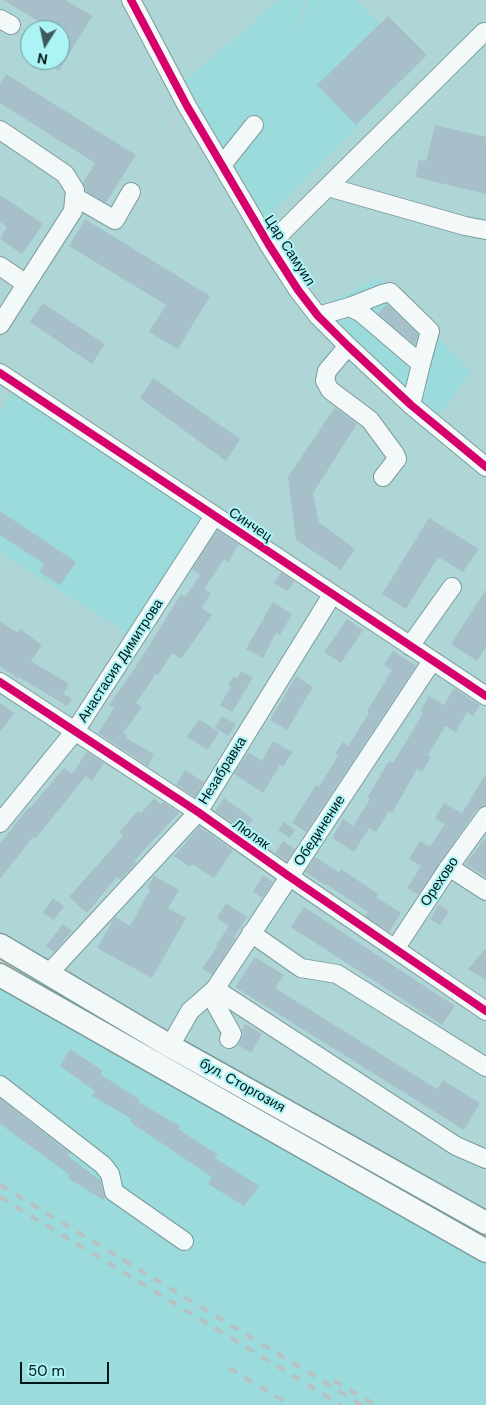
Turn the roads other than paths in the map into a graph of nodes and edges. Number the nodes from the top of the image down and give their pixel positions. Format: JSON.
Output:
{"nodes":[{"id":1,"x":131,"y":0,"type":"edge"},
{"id":2,"x":486,"y":32,"type":"edge"},
{"id":3,"x":254,"y":125,"type":"dead end"},
{"id":4,"x":0,"y":130,"type":"edge"},
{"id":5,"x":222,"y":165,"type":"junction"},
{"id":6,"x":328,"y":186,"type":"junction"},
{"id":7,"x":131,"y":192,"type":"road end"},
{"id":8,"x":75,"y":197,"type":"junction"},
{"id":9,"x":486,"y":230,"type":"edge"},
{"id":10,"x":269,"y":245,"type":"junction"},
{"id":11,"x":0,"y":266,"type":"edge"},
{"id":12,"x":26,"y":284,"type":"junction"},
{"id":13,"x":349,"y":307,"type":"junction"},
{"id":14,"x":318,"y":316,"type":"junction"},
{"id":15,"x":0,"y":325,"type":"edge"},
{"id":16,"x":348,"y":346,"type":"junction"},
{"id":17,"x":421,"y":364,"type":"junction"},
{"id":18,"x":3,"y":381,"type":"edge"},
{"id":19,"x":411,"y":405,"type":"junction"},
{"id":20,"x":467,"y":451,"type":"junction"},
{"id":21,"x":486,"y":456,"type":"edge"},
{"id":22,"x":486,"y":467,"type":"edge"},
{"id":23,"x":383,"y":477,"type":"dead end"},
{"id":24,"x":214,"y":516,"type":"junction"},
{"id":25,"x":452,"y":587,"type":"dead end"},
{"id":26,"x":332,"y":595,"type":"junction"},
{"id":27,"x":410,"y":646,"type":"junction"},
{"id":28,"x":432,"y":661,"type":"junction"},
{"id":29,"x":0,"y":682,"type":"edge"},
{"id":30,"x":486,"y":696,"type":"edge"},
{"id":31,"x":75,"y":731,"type":"junction"},
{"id":32,"x":6,"y":805,"type":"edge"},
{"id":33,"x":198,"y":812,"type":"junction"},
{"id":34,"x":486,"y":816,"type":"edge"},
{"id":35,"x":0,"y":823,"type":"edge"},
{"id":36,"x":449,"y":867,"type":"junction"},
{"id":37,"x":290,"y":877,"type":"junction"},
{"id":38,"x":486,"y":892,"type":"edge"},
{"id":39,"x":251,"y":933,"type":"junction"},
{"id":40,"x":0,"y":945,"type":"edge"},
{"id":41,"x":395,"y":949,"type":"junction"},
{"id":42,"x":49,"y":973,"type":"junction"},
{"id":43,"x":0,"y":975,"type":"edge"},
{"id":44,"x":213,"y":991,"type":"junction"},
{"id":45,"x":486,"y":1011,"type":"edge"},
{"id":46,"x":229,"y":1039,"type":"dead end"},
{"id":47,"x":170,"y":1046,"type":"junction"},
{"id":48,"x":486,"y":1068,"type":"edge"},
{"id":49,"x":0,"y":1085,"type":"edge"},
{"id":50,"x":486,"y":1159,"type":"edge"},
{"id":51,"x":486,"y":1223,"type":"edge"},
{"id":52,"x":184,"y":1242,"type":"dead end"},
{"id":53,"x":486,"y":1250,"type":"edge"}],
"edges":[{"from":1,"to":5,"type":"street","name":"Цар Самуил"},
{"from":2,"to":6,"type":"street"},
{"from":3,"to":5,"type":"street"},
{"from":4,"to":8,"type":"street"},
{"from":5,"to":10,"type":"street","name":"Цар Самуил"},
{"from":6,"to":9,"type":"street"},
{"from":6,"to":10,"type":"street"},
{"from":7,"to":8,"type":"street"},
{"from":8,"to":12,"type":"street"},
{"from":10,"to":14,"type":"street","name":"Цар Самуил"},
{"from":11,"to":12,"type":"street"},
{"from":12,"to":15,"type":"street"},
{"from":13,"to":14,"type":"street"},
{"from":13,"to":17,"type":"street"},
{"from":13,"to":17,"type":"street"},
{"from":14,"to":16,"type":"street","name":"Цар Самуил"},
{"from":16,"to":19,"type":"street","name":"Цар Самуил"},
{"from":16,"to":23,"type":"street"},
{"from":17,"to":19,"type":"street"},
{"from":18,"to":24,"type":"street","name":"Синчец"},
{"from":19,"to":20,"type":"street","name":"Цар Самуил"},
{"from":20,"to":21,"type":"street"},
{"from":20,"to":22,"type":"street","name":"Цар Самуил"},
{"from":24,"to":26,"type":"street","name":"Синчец"},
{"from":24,"to":31,"type":"street","name":"Анастасия Димитрова"},
{"from":25,"to":27,"type":"street"},
{"from":26,"to":27,"type":"street","name":"Синчец"},
{"from":26,"to":33,"type":"street","name":"Незабравка"},
{"from":27,"to":28,"type":"street","name":"Синчец"},
{"from":28,"to":30,"type":"street","name":"Синчец"},
{"from":28,"to":37,"type":"street","name":"Обединение"},
{"from":29,"to":31,"type":"street","name":"Люляк"},
{"from":31,"to":32,"type":"street","name":"Анастасия Димитрова"},
{"from":31,"to":33,"type":"street","name":"Люляк"},
{"from":32,"to":35,"type":"street","name":"Анастасия Димитрова"},
{"from":33,"to":37,"type":"street","name":"Люляк"},
{"from":33,"to":42,"type":"street","name":"Незабравка"},
{"from":34,"to":36,"type":"street","name":"Орехово"},
{"from":36,"to":38,"type":"street"},
{"from":36,"to":41,"type":"street","name":"Орехово"},
{"from":37,"to":39,"type":"street","name":"Обединение"},
{"from":37,"to":41,"type":"street","name":"Люляк"},
{"from":39,"to":44,"type":"street","name":"Обединение"},
{"from":39,"to":48,"type":"street"},
{"from":40,"to":42,"type":"main road","name":"бул. Сторгозия"},
{"from":41,"to":45,"type":"street","name":"Люляк"},
{"from":42,"to":47,"type":"main road","name":"бул. Сторгозия"},
{"from":43,"to":53,"type":"main road","name":"бул. Сторгозия"},
{"from":44,"to":46,"type":"street"},
{"from":44,"to":47,"type":"street","name":"Обединение"},
{"from":44,"to":50,"type":"street"},
{"from":47,"to":51,"type":"main road","name":"бул. Сторгозия"},
{"from":49,"to":52,"type":"street"}]}
